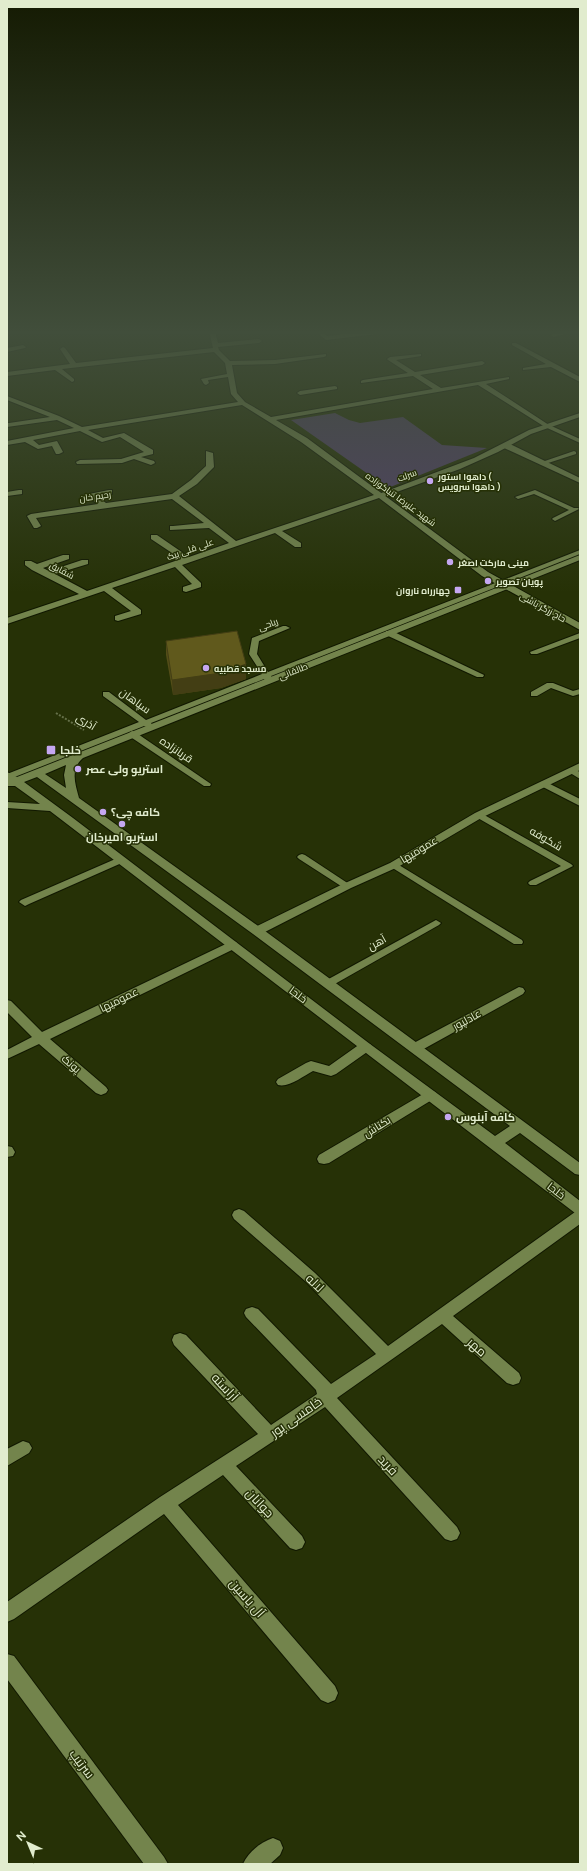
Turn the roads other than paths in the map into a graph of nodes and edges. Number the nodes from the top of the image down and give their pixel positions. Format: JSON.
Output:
{"nodes":[{"id":1,"x":49,"y":418,"type":"edge"},
{"id":2,"x":60,"y":418,"type":"edge"},
{"id":3,"x":148,"y":418,"type":"edge"},
{"id":4,"x":535,"y":418,"type":"edge"},
{"id":5,"x":570,"y":418,"type":"edge"},
{"id":6,"x":271,"y":419,"type":"edge"},
{"id":7,"x":9,"y":425,"type":"dead end"},
{"id":8,"x":547,"y":426,"type":"junction"},
{"id":9,"x":82,"y":429,"type":"junction"},
{"id":10,"x":26,"y":439,"type":"junction"},
{"id":11,"x":580,"y":441,"type":"edge"},
{"id":12,"x":7,"y":443,"type":"edge"},
{"id":13,"x":504,"y":445,"type":"junction"},
{"id":14,"x":59,"y":452,"type":"dead end"},
{"id":15,"x":209,"y":453,"type":"dead end"},
{"id":16,"x":574,"y":453,"type":"dead end"},
{"id":17,"x":134,"y":457,"type":"junction"},
{"id":18,"x":80,"y":462,"type":"dead end"},
{"id":19,"x":151,"y":463,"type":"dead end"},
{"id":20,"x":542,"y":463,"type":"junction"},
{"id":21,"x":580,"y":482,"type":"edge"},
{"id":22,"x":19,"y":492,"type":"dead end"},
{"id":23,"x":109,"y":492,"type":"dead end"},
{"id":24,"x":7,"y":494,"type":"edge"},
{"id":25,"x":380,"y":495,"type":"junction"},
{"id":26,"x":174,"y":496,"type":"junction"},
{"id":27,"x":518,"y":497,"type":"dead end"},
{"id":28,"x":104,"y":505,"type":"junction"},
{"id":29,"x":577,"y":509,"type":"edge"},
{"id":30,"x":555,"y":519,"type":"dead end"},
{"id":31,"x":211,"y":525,"type":"junction"},
{"id":32,"x":37,"y":526,"type":"dead end"},
{"id":33,"x":173,"y":528,"type":"dead end"},
{"id":34,"x":276,"y":530,"type":"junction"},
{"id":35,"x":154,"y":537,"type":"dead end"},
{"id":36,"x":235,"y":544,"type":"junction"},
{"id":37,"x":298,"y":545,"type":"dead end"},
{"id":38,"x":580,"y":552,"type":"edge"},
{"id":39,"x":66,"y":557,"type":"dead end"},
{"id":40,"x":580,"y":557,"type":"edge"},
{"id":41,"x":188,"y":560,"type":"junction"},
{"id":42,"x":85,"y":562,"type":"dead end"},
{"id":43,"x":177,"y":564,"type":"junction"},
{"id":44,"x":47,"y":574,"type":"junction"},
{"id":45,"x":503,"y":584,"type":"junction"},
{"id":46,"x":106,"y":588,"type":"junction"},
{"id":47,"x":186,"y":589,"type":"dead end"},
{"id":48,"x":86,"y":594,"type":"junction"},
{"id":49,"x":118,"y":618,"type":"dead end"},
{"id":50,"x":7,"y":621,"type":"edge"},
{"id":51,"x":579,"y":625,"type":"edge"},
{"id":52,"x":286,"y":628,"type":"dead end"},
{"id":53,"x":389,"y":633,"type":"junction"},
{"id":54,"x":580,"y":635,"type":"edge"},
{"id":55,"x":534,"y":652,"type":"dead end"},
{"id":56,"x":480,"y":675,"type":"dead end"},
{"id":57,"x":268,"y":678,"type":"junction"},
{"id":58,"x":580,"y":691,"type":"edge"},
{"id":59,"x":106,"y":694,"type":"dead end"},
{"id":60,"x":534,"y":694,"type":"dead end"},
{"id":61,"x":148,"y":725,"type":"junction"},
{"id":62,"x":132,"y":734,"type":"junction"},
{"id":63,"x":82,"y":754,"type":"junction"},
{"id":64,"x":577,"y":771,"type":"edge"},
{"id":65,"x":38,"y":773,"type":"junction"},
{"id":66,"x":9,"y":779,"type":"edge"},
{"id":67,"x":207,"y":784,"type":"dead end"},
{"id":68,"x":544,"y":784,"type":"junction"},
{"id":69,"x":74,"y":798,"type":"junction"},
{"id":70,"x":580,"y":803,"type":"edge"},
{"id":71,"x":7,"y":805,"type":"edge"},
{"id":72,"x":52,"y":808,"type":"junction"},
{"id":73,"x":91,"y":811,"type":"junction"},
{"id":74,"x":479,"y":815,"type":"junction"},
{"id":75,"x":69,"y":820,"type":"junction"},
{"id":76,"x":302,"y":857,"type":"dead end"},
{"id":77,"x":120,"y":860,"type":"junction"},
{"id":78,"x":394,"y":865,"type":"junction"},
{"id":79,"x":533,"y":883,"type":"dead end"},
{"id":80,"x":347,"y":886,"type":"junction"},
{"id":81,"x":25,"y":902,"type":"dead end"},
{"id":82,"x":436,"y":923,"type":"dead end"},
{"id":83,"x":257,"y":931,"type":"junction"},
{"id":84,"x":518,"y":942,"type":"dead end"},
{"id":85,"x":232,"y":945,"type":"junction"},
{"id":86,"x":329,"y":983,"type":"junction"},
{"id":87,"x":519,"y":991,"type":"dead end"},
{"id":88,"x":7,"y":1004,"type":"edge"},
{"id":89,"x":40,"y":1038,"type":"junction"},
{"id":90,"x":365,"y":1047,"type":"junction"},
{"id":91,"x":415,"y":1048,"type":"junction"},
{"id":92,"x":7,"y":1055,"type":"edge"},
{"id":93,"x":283,"y":1082,"type":"dead end"},
{"id":94,"x":101,"y":1090,"type":"dead end"},
{"id":95,"x":430,"y":1094,"type":"junction"},
{"id":96,"x":520,"y":1126,"type":"junction"},
{"id":97,"x":495,"y":1143,"type":"junction"},
{"id":98,"x":324,"y":1159,"type":"dead end"},
{"id":99,"x":580,"y":1170,"type":"edge"},
{"id":100,"x":580,"y":1209,"type":"edge"},
{"id":101,"x":240,"y":1215,"type":"dead end"},
{"id":102,"x":580,"y":1216,"type":"edge"},
{"id":103,"x":252,"y":1313,"type":"dead end"},
{"id":104,"x":442,"y":1315,"type":"junction"},
{"id":105,"x":180,"y":1340,"type":"dead end"},
{"id":106,"x":387,"y":1355,"type":"junction"},
{"id":107,"x":513,"y":1378,"type":"dead end"},
{"id":108,"x":326,"y":1397,"type":"junction"},
{"id":109,"x":270,"y":1435,"type":"junction"},
{"id":110,"x":23,"y":1448,"type":"dead end"},
{"id":111,"x":7,"y":1458,"type":"edge"},
{"id":112,"x":224,"y":1465,"type":"junction"},
{"id":113,"x":166,"y":1504,"type":"junction"},
{"id":114,"x":451,"y":1533,"type":"dead end"},
{"id":115,"x":296,"y":1542,"type":"dead end"},
{"id":116,"x":7,"y":1613,"type":"edge"},
{"id":117,"x":7,"y":1663,"type":"edge"},
{"id":118,"x":328,"y":1693,"type":"dead end"},
{"id":119,"x":273,"y":1848,"type":"dead end"},
{"id":120,"x":157,"y":1864,"type":"edge"},
{"id":121,"x":254,"y":1864,"type":"edge"}],
"edges":[{"from":1,"to":7,"type":"street"},
{"from":2,"to":9,"type":"street"},
{"from":3,"to":9,"type":"street"},
{"from":4,"to":8,"type":"street"},
{"from":5,"to":8,"type":"street","name":"سرلت"},
{"from":6,"to":25,"type":"street","name":"شهید علیرضا تنباکوزاده"},
{"from":8,"to":11,"type":"lane"},
{"from":8,"to":13,"type":"street","name":"سرلت"},
{"from":9,"to":10,"type":"street"},
{"from":9,"to":17,"type":"street"},
{"from":10,"to":12,"type":"street"},
{"from":10,"to":14,"type":"street"},
{"from":13,"to":20,"type":"street"},
{"from":13,"to":25,"type":"street","name":"سرلت"},
{"from":15,"to":26,"type":"street","name":"رحیم خان"},
{"from":16,"to":20,"type":"lane"},
{"from":17,"to":18,"type":"street"},
{"from":17,"to":19,"type":"street"},
{"from":20,"to":21,"type":"street"},
{"from":22,"to":24,"type":"street"},
{"from":23,"to":28,"type":"street"},
{"from":25,"to":34,"type":"street","name":"علی قلی بیک"},
{"from":25,"to":45,"type":"street","name":"شهید علیرضا تنباکوزاده"},
{"from":26,"to":28,"type":"street","name":"رحیم خان"},
{"from":26,"to":31,"type":"street"},
{"from":27,"to":29,"type":"lane"},
{"from":28,"to":32,"type":"street","name":"رحیم خان"},
{"from":29,"to":30,"type":"lane"},
{"from":31,"to":33,"type":"street"},
{"from":31,"to":36,"type":"street"},
{"from":34,"to":36,"type":"street","name":"علی قلی بیک"},
{"from":34,"to":37,"type":"street"},
{"from":35,"to":41,"type":"street"},
{"from":36,"to":41,"type":"street","name":"علی قلی بیک"},
{"from":38,"to":45,"type":"lane","name":"طالقانی"},
{"from":39,"to":44,"type":"street","name":"شقایق"},
{"from":40,"to":45,"type":"street","name":"طالقانی"},
{"from":41,"to":43,"type":"street","name":"علی قلی بیک"},
{"from":42,"to":44,"type":"street"},
{"from":43,"to":46,"type":"street","name":"علی قلی بیک"},
{"from":43,"to":47,"type":"street"},
{"from":44,"to":48,"type":"street","name":"شقایق"},
{"from":45,"to":51,"type":"street","name":"حاج زرگر باشی"},
{"from":45,"to":53,"type":"street","name":"طالقانی"},
{"from":45,"to":57,"type":"lane","name":"طالقانی"},
{"from":46,"to":48,"type":"street","name":"علی قلی بیک"},
{"from":46,"to":49,"type":"street"},
{"from":48,"to":50,"type":"street","name":"علی قلی بیک"},
{"from":52,"to":57,"type":"lane","name":"ریاحی"},
{"from":53,"to":56,"type":"lane"},
{"from":53,"to":57,"type":"street","name":"طالقانی"},
{"from":54,"to":55,"type":"lane"},
{"from":57,"to":61,"type":"street","name":"طالقانی"},
{"from":58,"to":60,"type":"lane"},
{"from":59,"to":61,"type":"lane","name":"سپاهان"},
{"from":61,"to":62,"type":"street","name":"طالقانی"},
{"from":61,"to":66,"type":"lane","name":"طالقانی"},
{"from":62,"to":63,"type":"street","name":"طالقانی"},
{"from":62,"to":67,"type":"lane","name":"قربانزاده"},
{"from":63,"to":65,"type":"street","name":"طالقانی"},
{"from":63,"to":69,"type":"street"},
{"from":64,"to":68,"type":"street","name":"عمومیها"},
{"from":65,"to":66,"type":"street","name":"طالقانی"},
{"from":65,"to":69,"type":"street"},
{"from":66,"to":72,"type":"street","name":"خلجا"},
{"from":68,"to":70,"type":"lane"},
{"from":68,"to":74,"type":"street","name":"عمومیها"},
{"from":69,"to":73,"type":"street"},
{"from":71,"to":72,"type":"street"},
{"from":72,"to":75,"type":"street","name":"خلجا"},
{"from":73,"to":75,"type":"street"},
{"from":73,"to":83,"type":"street"},
{"from":74,"to":78,"type":"street","name":"عمومیها"},
{"from":74,"to":79,"type":"lane","name":"شکوفه"},
{"from":75,"to":77,"type":"street","name":"خلجا"},
{"from":76,"to":80,"type":"lane"},
{"from":77,"to":81,"type":"street"},
{"from":77,"to":85,"type":"street","name":"خلجا"},
{"from":78,"to":80,"type":"street","name":"عمومیها"},
{"from":78,"to":84,"type":"lane"},
{"from":80,"to":83,"type":"street","name":"عمومیها"},
{"from":82,"to":86,"type":"lane","name":"آهن"},
{"from":83,"to":86,"type":"street"},
{"from":85,"to":89,"type":"street","name":"عمومیها"},
{"from":85,"to":90,"type":"street","name":"خلجا"},
{"from":86,"to":91,"type":"street"},
{"from":87,"to":91,"type":"street","name":"عادلپور"},
{"from":88,"to":89,"type":"street","name":"پونک"},
{"from":89,"to":92,"type":"street","name":"عمومیها"},
{"from":89,"to":94,"type":"street","name":"پونک"},
{"from":90,"to":93,"type":"street"},
{"from":90,"to":95,"type":"street","name":"خلجا"},
{"from":91,"to":96,"type":"street"},
{"from":95,"to":97,"type":"street","name":"خلجا"},
{"from":95,"to":98,"type":"street","name":"بکتاش"},
{"from":96,"to":97,"type":"street"},
{"from":96,"to":99,"type":"street"},
{"from":97,"to":100,"type":"street","name":"خلجا"},
{"from":101,"to":106,"type":"street","name":"لاله"},
{"from":102,"to":104,"type":"street","name":"خامسی پور"},
{"from":103,"to":108,"type":"street"},
{"from":104,"to":106,"type":"street","name":"خامسی پور"},
{"from":104,"to":107,"type":"street","name":"مهر"},
{"from":105,"to":109,"type":"street","name":"آراسته"},
{"from":106,"to":108,"type":"street","name":"خامسی پور"},
{"from":108,"to":109,"type":"street","name":"خامسی پور"},
{"from":108,"to":114,"type":"street","name":"فرید"},
{"from":109,"to":112,"type":"street","name":"خامسی پور"},
{"from":110,"to":111,"type":"street"},
{"from":112,"to":113,"type":"street","name":"خامسی پور"},
{"from":112,"to":115,"type":"street","name":"جوانان"},
{"from":113,"to":116,"type":"street","name":"خامسی پور"},
{"from":113,"to":118,"type":"street","name":"آل یاسین"},
{"from":117,"to":120,"type":"street","name":"سرتیپ"},
{"from":119,"to":121,"type":"street"}]}
